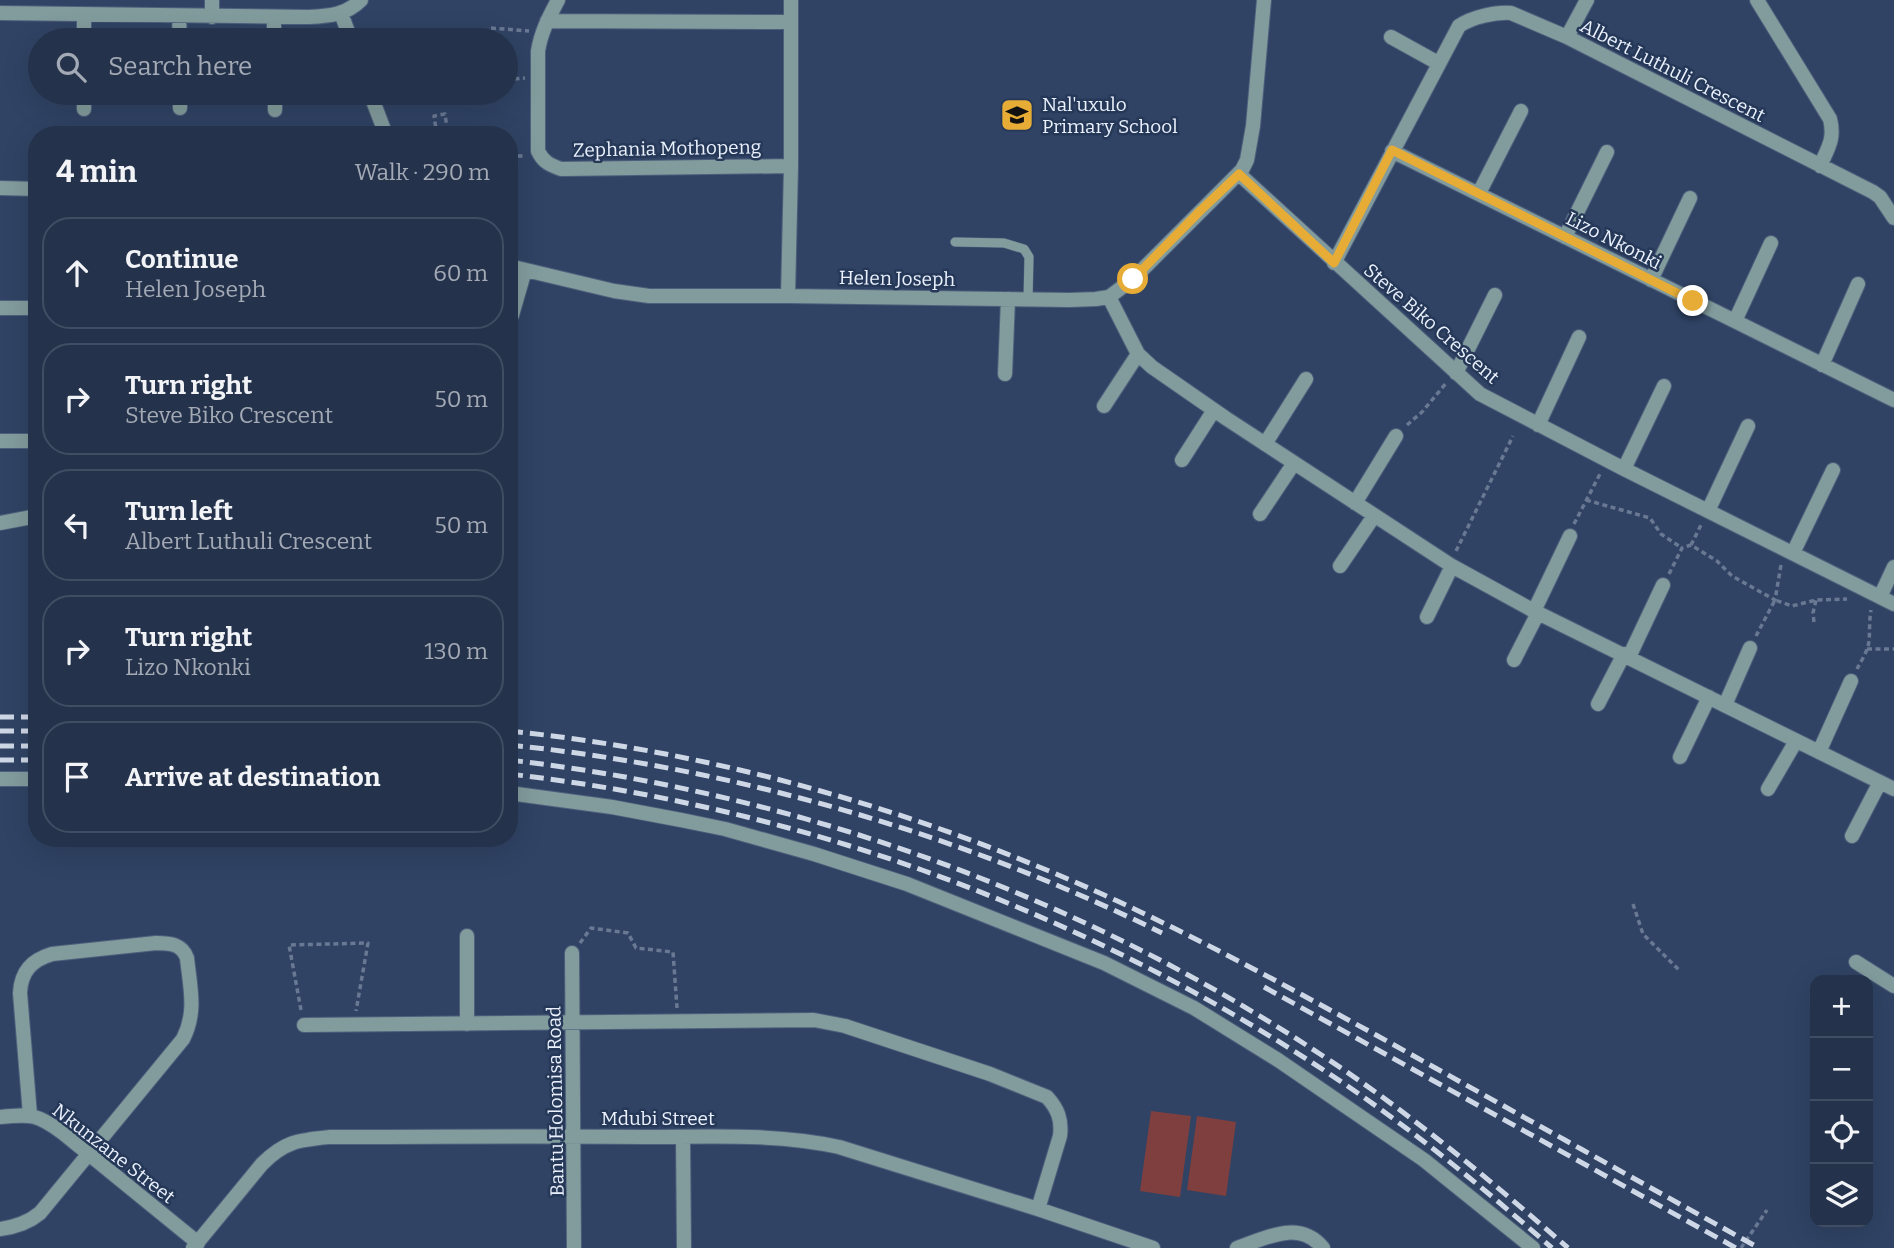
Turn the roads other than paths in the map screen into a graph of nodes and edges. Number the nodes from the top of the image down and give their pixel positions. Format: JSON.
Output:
{"nodes":[{"id":1,"x":212,"y":0,"type":"edge"},
{"id":2,"x":361,"y":0,"type":"edge"},
{"id":3,"x":558,"y":0,"type":"edge"},
{"id":4,"x":791,"y":0,"type":"edge"},
{"id":5,"x":1264,"y":0,"type":"edge"},
{"id":6,"x":1587,"y":0,"type":"edge"},
{"id":7,"x":1757,"y":0,"type":"edge"},
{"id":8,"x":0,"y":13,"type":"edge"},
{"id":9,"x":341,"y":13,"type":"junction"},
{"id":10,"x":84,"y":15,"type":"junction"},
{"id":11,"x":179,"y":17,"type":"junction"},
{"id":12,"x":212,"y":17,"type":"junction"},
{"id":13,"x":274,"y":17,"type":"junction"},
{"id":14,"x":790,"y":22,"type":"junction"},
{"id":15,"x":84,"y":28,"type":"edge"},
{"id":16,"x":179,"y":28,"type":"edge"},
{"id":17,"x":274,"y":28,"type":"edge"},
{"id":18,"x":347,"y":28,"type":"edge"},
{"id":19,"x":544,"y":28,"type":"junction"},
{"id":20,"x":1391,"y":37,"type":"dead end"},
{"id":21,"x":1567,"y":37,"type":"junction"},
{"id":22,"x":1438,"y":63,"type":"junction"},
{"id":23,"x":84,"y":105,"type":"edge"},
{"id":24,"x":275,"y":105,"type":"edge"},
{"id":25,"x":375,"y":105,"type":"edge"},
{"id":26,"x":84,"y":109,"type":"dead end"},
{"id":27,"x":275,"y":110,"type":"dead end"},
{"id":28,"x":1521,"y":111,"type":"dead end"},
{"id":29,"x":383,"y":126,"type":"edge"},
{"id":30,"x":1392,"y":150,"type":"junction"},
{"id":31,"x":1607,"y":152,"type":"dead end"},
{"id":32,"x":792,"y":166,"type":"junction"},
{"id":33,"x":1820,"y":166,"type":"junction"},
{"id":34,"x":1239,"y":174,"type":"junction"},
{"id":35,"x":0,"y":188,"type":"edge"},
{"id":36,"x":28,"y":189,"type":"edge"},
{"id":37,"x":1479,"y":194,"type":"junction"},
{"id":38,"x":1690,"y":198,"type":"dead end"},
{"id":39,"x":1894,"y":218,"type":"edge"},
{"id":40,"x":1565,"y":237,"type":"junction"},
{"id":41,"x":955,"y":242,"type":"dead end"},
{"id":42,"x":1771,"y":243,"type":"dead end"},
{"id":43,"x":1334,"y":263,"type":"junction"},
{"id":44,"x":518,"y":268,"type":"edge"},
{"id":45,"x":525,"y":270,"type":"junction"},
{"id":46,"x":1651,"y":280,"type":"junction"},
{"id":47,"x":1858,"y":284,"type":"dead end"},
{"id":48,"x":518,"y":294,"type":"edge"},
{"id":49,"x":1495,"y":295,"type":"dead end"},
{"id":50,"x":788,"y":296,"type":"junction"},
{"id":51,"x":1109,"y":297,"type":"junction"},
{"id":52,"x":1008,"y":299,"type":"junction"},
{"id":53,"x":1028,"y":300,"type":"junction"},
{"id":54,"x":0,"y":308,"type":"edge"},
{"id":55,"x":28,"y":308,"type":"edge"},
{"id":56,"x":1735,"y":321,"type":"junction"},
{"id":57,"x":1579,"y":337,"type":"dead end"},
{"id":58,"x":1138,"y":354,"type":"junction"},
{"id":59,"x":1822,"y":365,"type":"junction"},
{"id":60,"x":1456,"y":373,"type":"junction"},
{"id":61,"x":1005,"y":374,"type":"dead end"},
{"id":62,"x":1306,"y":379,"type":"dead end"},
{"id":63,"x":1664,"y":386,"type":"dead end"},
{"id":64,"x":1894,"y":400,"type":"edge"},
{"id":65,"x":1104,"y":406,"type":"dead end"},
{"id":66,"x":1214,"y":410,"type":"junction"},
{"id":67,"x":1538,"y":425,"type":"junction"},
{"id":68,"x":1748,"y":426,"type":"dead end"},
{"id":69,"x":1395,"y":436,"type":"road end"},
{"id":70,"x":0,"y":441,"type":"edge"},
{"id":71,"x":28,"y":441,"type":"edge"},
{"id":72,"x":1265,"y":444,"type":"junction"},
{"id":73,"x":1182,"y":460,"type":"dead end"},
{"id":74,"x":1294,"y":463,"type":"junction"},
{"id":75,"x":1623,"y":469,"type":"junction"},
{"id":76,"x":1833,"y":470,"type":"dead end"},
{"id":77,"x":1355,"y":503,"type":"junction"},
{"id":78,"x":1708,"y":511,"type":"junction"},
{"id":79,"x":1260,"y":514,"type":"dead end"},
{"id":80,"x":1374,"y":516,"type":"junction"},
{"id":81,"x":28,"y":518,"type":"edge"},
{"id":82,"x":0,"y":523,"type":"edge"},
{"id":83,"x":1570,"y":536,"type":"road end"},
{"id":84,"x":1793,"y":554,"type":"junction"},
{"id":85,"x":1340,"y":566,"type":"dead end"},
{"id":86,"x":1452,"y":566,"type":"junction"},
{"id":87,"x":1894,"y":567,"type":"edge"},
{"id":88,"x":1663,"y":585,"type":"road end"},
{"id":89,"x":1880,"y":597,"type":"junction"},
{"id":90,"x":1894,"y":604,"type":"edge"},
{"id":91,"x":1536,"y":612,"type":"junction"},
{"id":92,"x":1427,"y":617,"type":"dead end"},
{"id":93,"x":1750,"y":649,"type":"road end"},
{"id":94,"x":1626,"y":656,"type":"junction"},
{"id":95,"x":1514,"y":660,"type":"dead end"},
{"id":96,"x":1851,"y":681,"type":"road end"},
{"id":97,"x":1709,"y":697,"type":"junction"},
{"id":98,"x":1598,"y":704,"type":"dead end"},
{"id":99,"x":1725,"y":705,"type":"junction"},
{"id":100,"x":1796,"y":741,"type":"junction"},
{"id":101,"x":1819,"y":752,"type":"junction"},
{"id":102,"x":1680,"y":757,"type":"dead end"},
{"id":103,"x":0,"y":779,"type":"edge"},
{"id":104,"x":28,"y":779,"type":"edge"},
{"id":105,"x":1880,"y":782,"type":"junction"},
{"id":106,"x":1768,"y":789,"type":"dead end"},
{"id":107,"x":1894,"y":789,"type":"edge"},
{"id":108,"x":518,"y":794,"type":"edge"},
{"id":109,"x":1852,"y":836,"type":"dead end"},
{"id":110,"x":467,"y":936,"type":"dead end"},
{"id":111,"x":572,"y":953,"type":"road end"},
{"id":112,"x":1856,"y":962,"type":"dead end"},
{"id":113,"x":1894,"y":986,"type":"edge"},
{"id":114,"x":467,"y":1024,"type":"junction"},
{"id":115,"x":573,"y":1024,"type":"junction"},
{"id":116,"x":304,"y":1025,"type":"road end"},
{"id":117,"x":30,"y":1115,"type":"junction"},
{"id":118,"x":0,"y":1118,"type":"edge"},
{"id":119,"x":574,"y":1136,"type":"junction"},
{"id":120,"x":683,"y":1137,"type":"junction"},
{"id":121,"x":89,"y":1154,"type":"junction"},
{"id":122,"x":1038,"y":1209,"type":"junction"},
{"id":123,"x":0,"y":1228,"type":"edge"},
{"id":124,"x":195,"y":1245,"type":"edge"},
{"id":125,"x":574,"y":1248,"type":"edge"},
{"id":126,"x":684,"y":1248,"type":"edge"},
{"id":127,"x":1153,"y":1248,"type":"edge"},
{"id":128,"x":1237,"y":1248,"type":"edge"},
{"id":129,"x":1322,"y":1248,"type":"edge"},
{"id":130,"x":1533,"y":1248,"type":"edge"}],
"edges":[{"from":1,"to":12,"type":"street"},
{"from":2,"to":9,"type":"street"},
{"from":3,"to":19,"type":"street","name":"Zephania Mothopeng"},
{"from":4,"to":14,"type":"street"},
{"from":5,"to":34,"type":"street"},
{"from":6,"to":21,"type":"street"},
{"from":7,"to":33,"type":"street"},
{"from":8,"to":10,"type":"street"},
{"from":9,"to":13,"type":"street"},
{"from":9,"to":18,"type":"street"},
{"from":10,"to":11,"type":"street"},
{"from":10,"to":15,"type":"street"},
{"from":11,"to":12,"type":"street"},
{"from":11,"to":16,"type":"street"},
{"from":12,"to":13,"type":"street"},
{"from":13,"to":17,"type":"street"},
{"from":14,"to":19,"type":"street"},
{"from":14,"to":32,"type":"street"},
{"from":19,"to":32,"type":"street","name":"Zephania Mothopeng"},
{"from":20,"to":22,"type":"street"},
{"from":21,"to":22,"type":"street","name":"Albert Luthuli Crescent"},
{"from":21,"to":33,"type":"street","name":"Albert Luthuli Crescent"},
{"from":22,"to":30,"type":"street","name":"Albert Luthuli Crescent"},
{"from":23,"to":26,"type":"street"},
{"from":24,"to":27,"type":"street"},
{"from":25,"to":29,"type":"street"},
{"from":28,"to":37,"type":"street"},
{"from":30,"to":37,"type":"street","name":"Lizo Nkonki"},
{"from":30,"to":43,"type":"street","name":"Albert Luthuli Crescent"},
{"from":31,"to":40,"type":"street"},
{"from":32,"to":50,"type":"street"},
{"from":33,"to":39,"type":"street","name":"Albert Luthuli Crescent"},
{"from":34,"to":43,"type":"street","name":"Steve Biko Crescent"},
{"from":34,"to":51,"type":"street"},
{"from":35,"to":36,"type":"street"},
{"from":37,"to":40,"type":"street","name":"Lizo Nkonki"},
{"from":38,"to":46,"type":"street"},
{"from":40,"to":46,"type":"street","name":"Lizo Nkonki"},
{"from":41,"to":53,"type":"lane"},
{"from":42,"to":56,"type":"street"},
{"from":43,"to":60,"type":"street","name":"Steve Biko Crescent"},
{"from":44,"to":45,"type":"street","name":"Helen Joseph"},
{"from":45,"to":48,"type":"street"},
{"from":45,"to":50,"type":"street","name":"Helen Joseph"},
{"from":46,"to":56,"type":"street","name":"Lizo Nkonki"},
{"from":47,"to":59,"type":"street"},
{"from":49,"to":60,"type":"street"},
{"from":50,"to":52,"type":"street","name":"Helen Joseph"},
{"from":51,"to":53,"type":"street","name":"Helen Joseph"},
{"from":51,"to":58,"type":"street"},
{"from":52,"to":53,"type":"street","name":"Helen Joseph"},
{"from":52,"to":61,"type":"street"},
{"from":54,"to":55,"type":"street"},
{"from":56,"to":59,"type":"street","name":"Lizo Nkonki"},
{"from":57,"to":67,"type":"street"},
{"from":58,"to":65,"type":"street"},
{"from":58,"to":66,"type":"street"},
{"from":59,"to":64,"type":"street","name":"Lizo Nkonki"},
{"from":60,"to":67,"type":"street","name":"Steve Biko Crescent"},
{"from":62,"to":72,"type":"street"},
{"from":63,"to":75,"type":"street"},
{"from":66,"to":72,"type":"street"},
{"from":66,"to":73,"type":"street"},
{"from":67,"to":75,"type":"street","name":"Steve Biko Crescent"},
{"from":68,"to":78,"type":"street"},
{"from":69,"to":77,"type":"street"},
{"from":70,"to":71,"type":"street"},
{"from":72,"to":74,"type":"street"},
{"from":74,"to":77,"type":"street"},
{"from":74,"to":79,"type":"street"},
{"from":75,"to":78,"type":"street","name":"Steve Biko Crescent"},
{"from":76,"to":84,"type":"street"},
{"from":77,"to":80,"type":"street"},
{"from":78,"to":84,"type":"street","name":"Steve Biko Crescent"},
{"from":80,"to":85,"type":"street"},
{"from":80,"to":86,"type":"street"},
{"from":81,"to":82,"type":"street"},
{"from":83,"to":91,"type":"street"},
{"from":84,"to":89,"type":"street","name":"Steve Biko Crescent"},
{"from":86,"to":91,"type":"street"},
{"from":86,"to":92,"type":"street"},
{"from":87,"to":89,"type":"street"},
{"from":88,"to":94,"type":"street"},
{"from":89,"to":90,"type":"street","name":"Steve Biko Crescent"},
{"from":91,"to":94,"type":"street"},
{"from":91,"to":95,"type":"street"},
{"from":93,"to":99,"type":"street"},
{"from":94,"to":97,"type":"street"},
{"from":94,"to":98,"type":"street"},
{"from":96,"to":101,"type":"street"},
{"from":97,"to":99,"type":"street"},
{"from":97,"to":102,"type":"street"},
{"from":99,"to":100,"type":"street"},
{"from":100,"to":101,"type":"street"},
{"from":100,"to":106,"type":"street"},
{"from":101,"to":105,"type":"street"},
{"from":103,"to":104,"type":"street"},
{"from":105,"to":107,"type":"street"},
{"from":105,"to":109,"type":"street"},
{"from":108,"to":130,"type":"street"},
{"from":110,"to":114,"type":"street"},
{"from":111,"to":115,"type":"street","name":"Bantu Holomisa Road"},
{"from":112,"to":113,"type":"street"},
{"from":114,"to":115,"type":"street"},
{"from":114,"to":116,"type":"street"},
{"from":115,"to":119,"type":"street","name":"Bantu Holomisa Road"},
{"from":115,"to":122,"type":"street"},
{"from":117,"to":118,"type":"street","name":"Nkunzane Street"},
{"from":117,"to":121,"type":"street","name":"Nkunzane Street"},
{"from":117,"to":121,"type":"street"},
{"from":119,"to":120,"type":"street","name":"Mdubi Street"},
{"from":119,"to":124,"type":"street","name":"Mdubi Street"},
{"from":119,"to":125,"type":"street","name":"Bantu Holomisa Road"},
{"from":120,"to":122,"type":"street","name":"Mdubi Street"},
{"from":120,"to":126,"type":"street"},
{"from":121,"to":123,"type":"street"},
{"from":121,"to":124,"type":"street","name":"Nkunzane Street"},
{"from":122,"to":127,"type":"street","name":"Mdubi Street"},
{"from":128,"to":129,"type":"street"}]}
